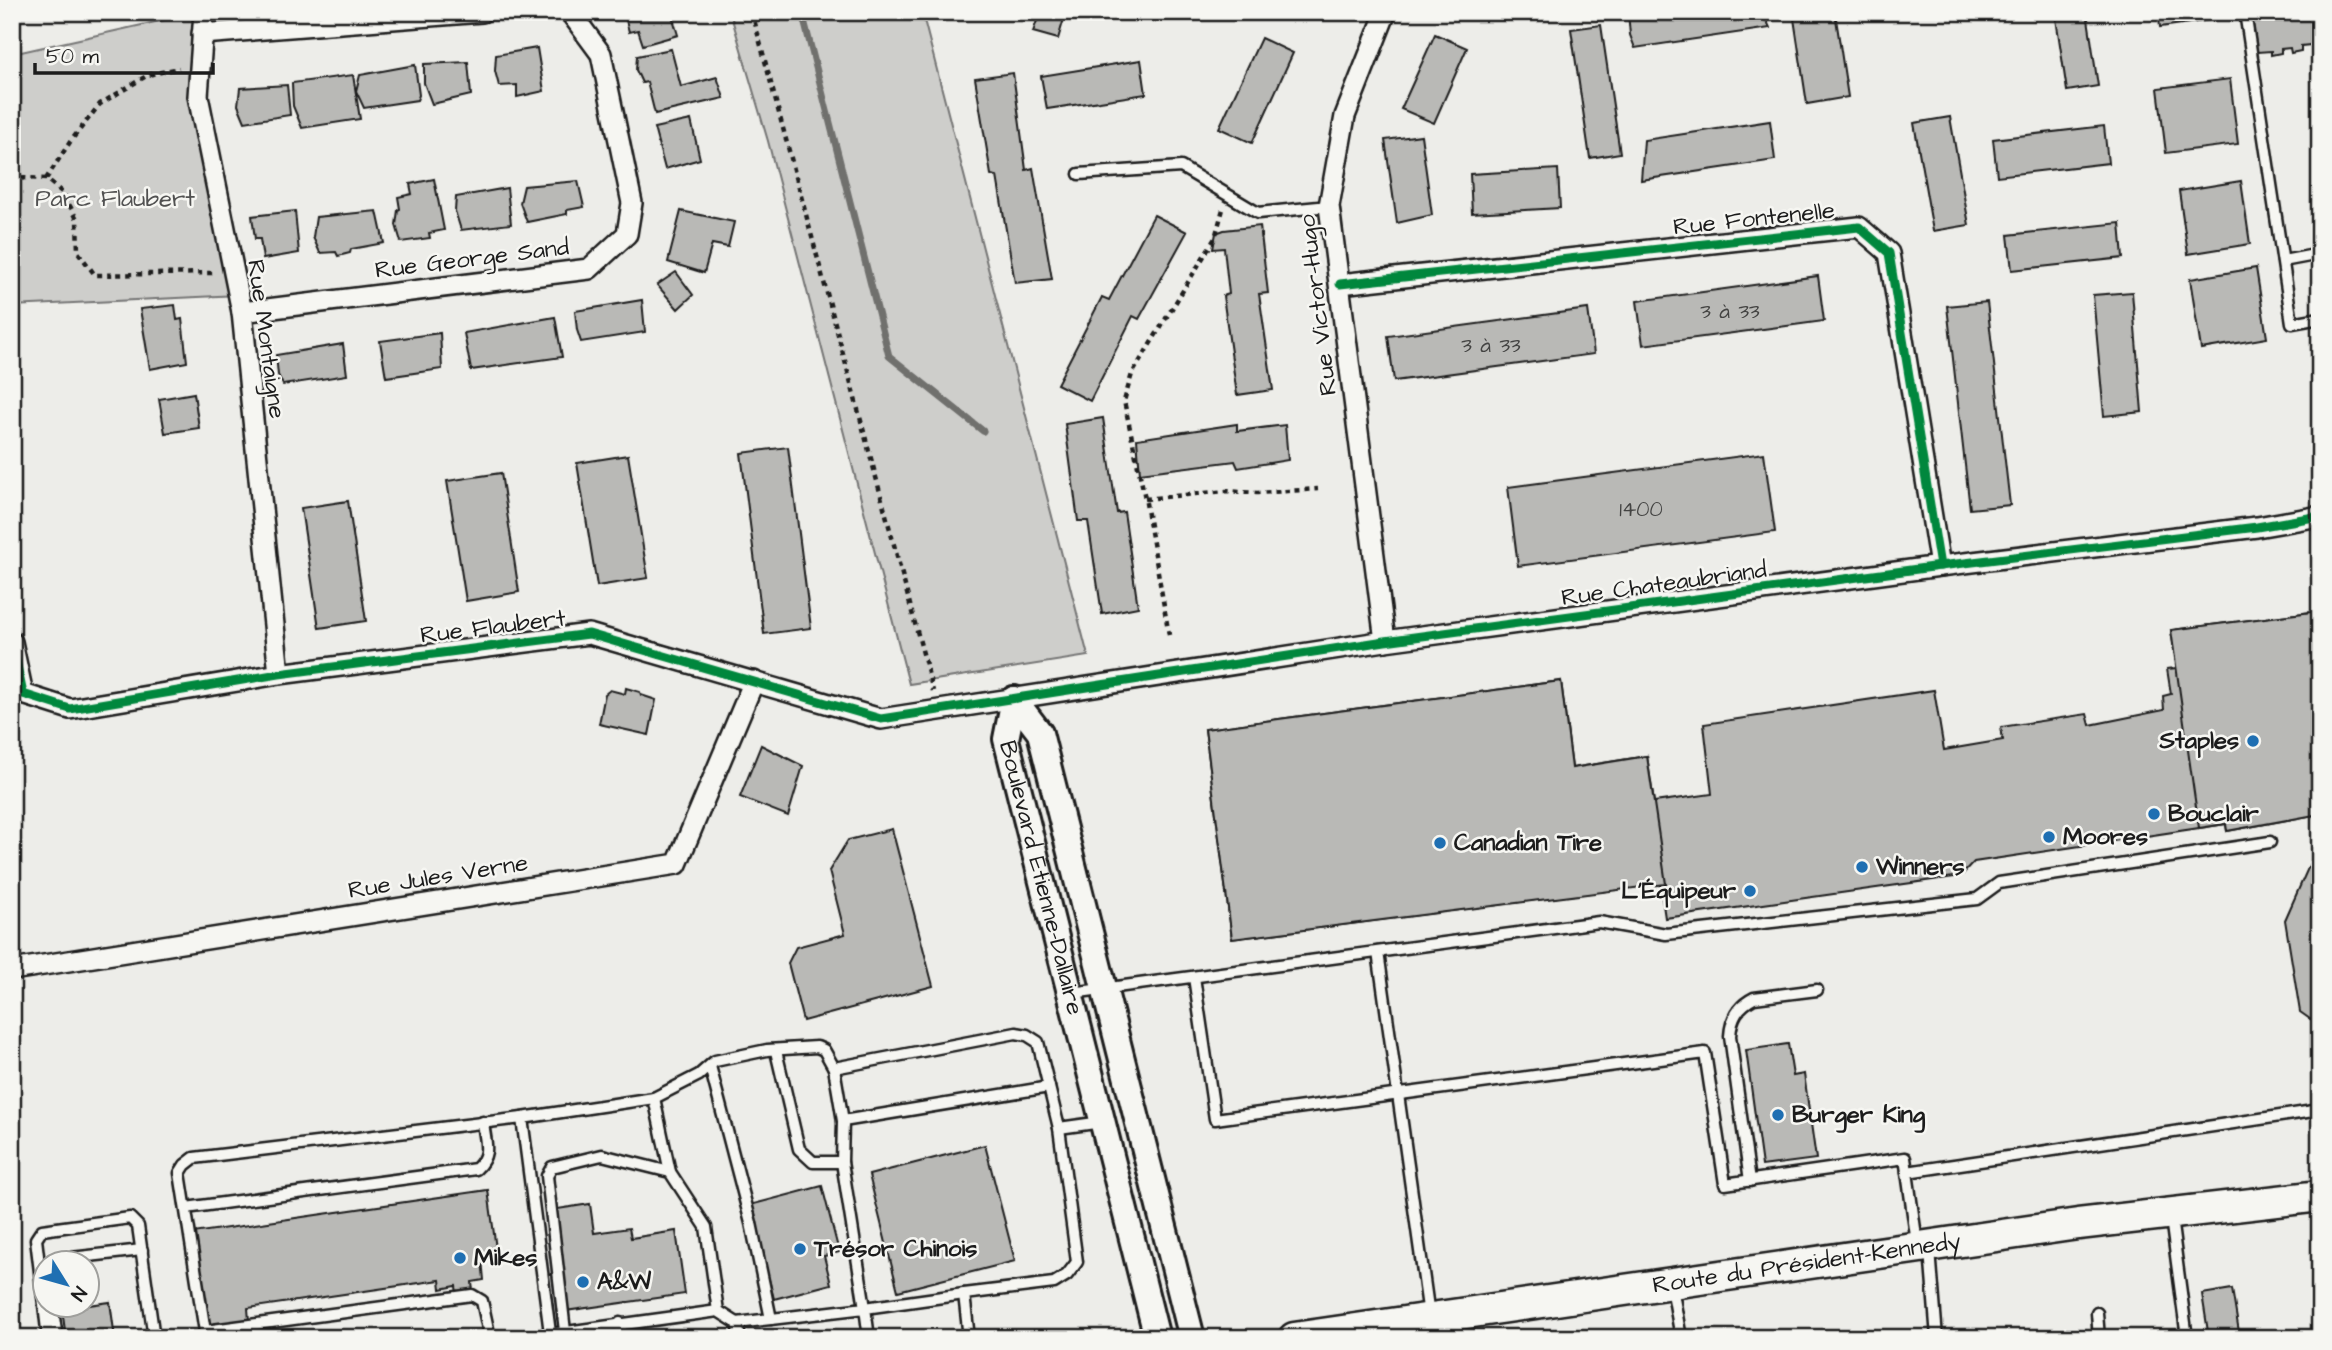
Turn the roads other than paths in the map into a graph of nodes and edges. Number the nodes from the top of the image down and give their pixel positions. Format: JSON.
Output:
{"nodes":[{"id":1,"x":204,"y":12,"type":"edge"},
{"id":2,"x":482,"y":12,"type":"edge"},
{"id":3,"x":570,"y":12,"type":"edge"},
{"id":4,"x":1386,"y":12,"type":"edge"},
{"id":5,"x":2245,"y":12,"type":"edge"},
{"id":6,"x":202,"y":34,"type":"junction"},
{"id":7,"x":1079,"y":174,"type":"dead end"},
{"id":8,"x":1329,"y":206,"type":"junction"},
{"id":9,"x":2320,"y":254,"type":"edge"},
{"id":10,"x":2283,"y":261,"type":"junction"},
{"id":11,"x":1339,"y":284,"type":"junction"},
{"id":12,"x":242,"y":313,"type":"junction"},
{"id":13,"x":2320,"y":318,"type":"edge"},
{"id":14,"x":2320,"y":516,"type":"edge"},
{"id":15,"x":1940,"y":565,"type":"junction"},
{"id":16,"x":1385,"y":641,"type":"junction"},
{"id":17,"x":12,"y":642,"type":"edge"},
{"id":18,"x":279,"y":674,"type":"junction"},
{"id":19,"x":754,"y":681,"type":"junction"},
{"id":20,"x":1014,"y":699,"type":"junction"},
{"id":21,"x":2270,"y":842,"type":"dead end"},
{"id":22,"x":1378,"y":952,"type":"junction"},
{"id":23,"x":12,"y":970,"type":"edge"},
{"id":24,"x":1194,"y":977,"type":"junction"},
{"id":25,"x":1104,"y":989,"type":"junction"},
{"id":26,"x":1817,"y":990,"type":"dead end"},
{"id":27,"x":1070,"y":993,"type":"junction"},
{"id":28,"x":776,"y":1051,"type":"junction"},
{"id":29,"x":710,"y":1066,"type":"junction"},
{"id":30,"x":834,"y":1068,"type":"junction"},
{"id":31,"x":1049,"y":1087,"type":"junction"},
{"id":32,"x":1398,"y":1094,"type":"junction"},
{"id":33,"x":654,"y":1098,"type":"junction"},
{"id":34,"x":2320,"y":1110,"type":"edge"},
{"id":35,"x":522,"y":1118,"type":"junction"},
{"id":36,"x":843,"y":1121,"type":"junction"},
{"id":37,"x":483,"y":1122,"type":"junction"},
{"id":38,"x":1102,"y":1122,"type":"junction"},
{"id":39,"x":1059,"y":1128,"type":"junction"},
{"id":40,"x":842,"y":1162,"type":"junction"},
{"id":41,"x":670,"y":1172,"type":"junction"},
{"id":42,"x":1907,"y":1172,"type":"junction"},
{"id":43,"x":1750,"y":1181,"type":"junction"},
{"id":44,"x":2320,"y":1196,"type":"edge"},
{"id":45,"x":186,"y":1208,"type":"junction"},
{"id":46,"x":2170,"y":1214,"type":"junction"},
{"id":47,"x":1924,"y":1247,"type":"junction"},
{"id":48,"x":142,"y":1250,"type":"junction"},
{"id":49,"x":102,"y":1255,"type":"edge"},
{"id":50,"x":1672,"y":1283,"type":"junction"},
{"id":51,"x":964,"y":1294,"type":"junction"},
{"id":52,"x":865,"y":1308,"type":"junction"},
{"id":53,"x":718,"y":1311,"type":"junction"},
{"id":54,"x":2096,"y":1313,"type":"dead end"},
{"id":55,"x":54,"y":1318,"type":"edge"},
{"id":56,"x":1429,"y":1318,"type":"junction"},
{"id":57,"x":771,"y":1319,"type":"junction"},
{"id":58,"x":737,"y":1322,"type":"junction"},
{"id":59,"x":620,"y":1323,"type":"junction"},
{"id":60,"x":565,"y":1331,"type":"junction"},
{"id":61,"x":550,"y":1333,"type":"junction"},
{"id":62,"x":205,"y":1335,"type":"edge"},
{"id":63,"x":48,"y":1338,"type":"edge"},
{"id":64,"x":57,"y":1338,"type":"edge"},
{"id":65,"x":154,"y":1338,"type":"edge"},
{"id":66,"x":490,"y":1338,"type":"edge"},
{"id":67,"x":523,"y":1338,"type":"edge"},
{"id":68,"x":622,"y":1338,"type":"edge"},
{"id":69,"x":740,"y":1338,"type":"edge"},
{"id":70,"x":869,"y":1338,"type":"edge"},
{"id":71,"x":969,"y":1338,"type":"edge"},
{"id":72,"x":1157,"y":1338,"type":"edge"},
{"id":73,"x":1192,"y":1338,"type":"edge"},
{"id":74,"x":1294,"y":1338,"type":"edge"},
{"id":75,"x":1681,"y":1338,"type":"edge"},
{"id":76,"x":1937,"y":1338,"type":"edge"},
{"id":77,"x":2099,"y":1338,"type":"edge"},
{"id":78,"x":2187,"y":1338,"type":"edge"}],
"edges":[{"from":1,"to":6,"type":"street","name":"Rue Montaigne"},
{"from":2,"to":6,"type":"street"},
{"from":3,"to":12,"type":"street","name":"Rue George Sand"},
{"from":4,"to":8,"type":"street","name":"Rue Victor-Hugo"},
{"from":5,"to":10,"type":"lane"},
{"from":6,"to":12,"type":"street","name":"Rue Montaigne"},
{"from":7,"to":8,"type":"lane"},
{"from":8,"to":11,"type":"street","name":"Rue Victor-Hugo"},
{"from":9,"to":10,"type":"lane"},
{"from":10,"to":13,"type":"lane"},
{"from":11,"to":15,"type":"street","name":"Rue Fontenelle"},
{"from":11,"to":16,"type":"street","name":"Rue Victor-Hugo"},
{"from":12,"to":18,"type":"street","name":"Rue Montaigne"},
{"from":14,"to":15,"type":"street","name":"Rue Chateaubriand"},
{"from":15,"to":16,"type":"street","name":"Rue Chateaubriand"},
{"from":16,"to":20,"type":"street","name":"Rue Chateaubriand"},
{"from":17,"to":18,"type":"street","name":"Rue Flaubert"},
{"from":18,"to":19,"type":"street","name":"Rue Flaubert"},
{"from":19,"to":20,"type":"street","name":"Rue Flaubert"},
{"from":19,"to":23,"type":"street","name":"Rue Jules Verne"},
{"from":20,"to":25,"type":"street","name":"Boulevard Étienne-Dallaire"},
{"from":20,"to":27,"type":"street","name":"Boulevard Étienne-Dallaire"},
{"from":21,"to":22,"type":"lane"},
{"from":22,"to":24,"type":"lane"},
{"from":22,"to":32,"type":"lane"},
{"from":24,"to":25,"type":"lane"},
{"from":24,"to":32,"type":"lane"},
{"from":25,"to":27,"type":"lane"},
{"from":25,"to":73,"type":"street","name":"Boulevard Étienne-Dallaire"},
{"from":26,"to":43,"type":"lane"},
{"from":27,"to":38,"type":"street","name":"Boulevard Étienne-Dallaire"},
{"from":28,"to":29,"type":"lane"},
{"from":28,"to":30,"type":"lane"},
{"from":28,"to":40,"type":"lane"},
{"from":29,"to":33,"type":"lane"},
{"from":29,"to":57,"type":"lane"},
{"from":30,"to":31,"type":"lane"},
{"from":30,"to":36,"type":"lane"},
{"from":31,"to":36,"type":"lane"},
{"from":31,"to":39,"type":"lane"},
{"from":32,"to":43,"type":"lane"},
{"from":32,"to":56,"type":"lane"},
{"from":33,"to":35,"type":"lane"},
{"from":33,"to":41,"type":"lane"},
{"from":34,"to":42,"type":"lane"},
{"from":35,"to":37,"type":"lane"},
{"from":35,"to":61,"type":"lane"},
{"from":36,"to":40,"type":"lane"},
{"from":37,"to":45,"type":"lane"},
{"from":37,"to":45,"type":"lane"},
{"from":38,"to":39,"type":"lane"},
{"from":38,"to":72,"type":"street","name":"Boulevard Étienne-Dallaire"},
{"from":39,"to":51,"type":"lane"},
{"from":40,"to":52,"type":"lane"},
{"from":41,"to":53,"type":"lane"},
{"from":41,"to":60,"type":"lane"},
{"from":42,"to":43,"type":"lane"},
{"from":42,"to":47,"type":"lane"},
{"from":44,"to":46,"type":"main road","name":"Route du Président-Kennedy"},
{"from":45,"to":62,"type":"lane"},
{"from":46,"to":47,"type":"main road","name":"Route du Président-Kennedy"},
{"from":46,"to":78,"type":"lane"},
{"from":47,"to":50,"type":"main road","name":"Route du Président-Kennedy"},
{"from":47,"to":76,"type":"lane"},
{"from":48,"to":49,"type":"lane"},
{"from":48,"to":63,"type":"lane"},
{"from":48,"to":65,"type":"lane"},
{"from":50,"to":56,"type":"main road","name":"Route du Président-Kennedy"},
{"from":50,"to":75,"type":"lane"},
{"from":51,"to":52,"type":"lane"},
{"from":51,"to":71,"type":"lane"},
{"from":52,"to":57,"type":"lane"},
{"from":52,"to":70,"type":"lane"},
{"from":53,"to":58,"type":"lane"},
{"from":53,"to":59,"type":"lane"},
{"from":54,"to":77,"type":"lane"},
{"from":55,"to":64,"type":"lane"},
{"from":56,"to":74,"type":"main road","name":"Route du Président-Kennedy"},
{"from":57,"to":58,"type":"lane"},
{"from":58,"to":69,"type":"lane"},
{"from":59,"to":60,"type":"lane"},
{"from":59,"to":68,"type":"lane"},
{"from":60,"to":61,"type":"lane"},
{"from":61,"to":67,"type":"lane"},
{"from":62,"to":66,"type":"lane"}]}
